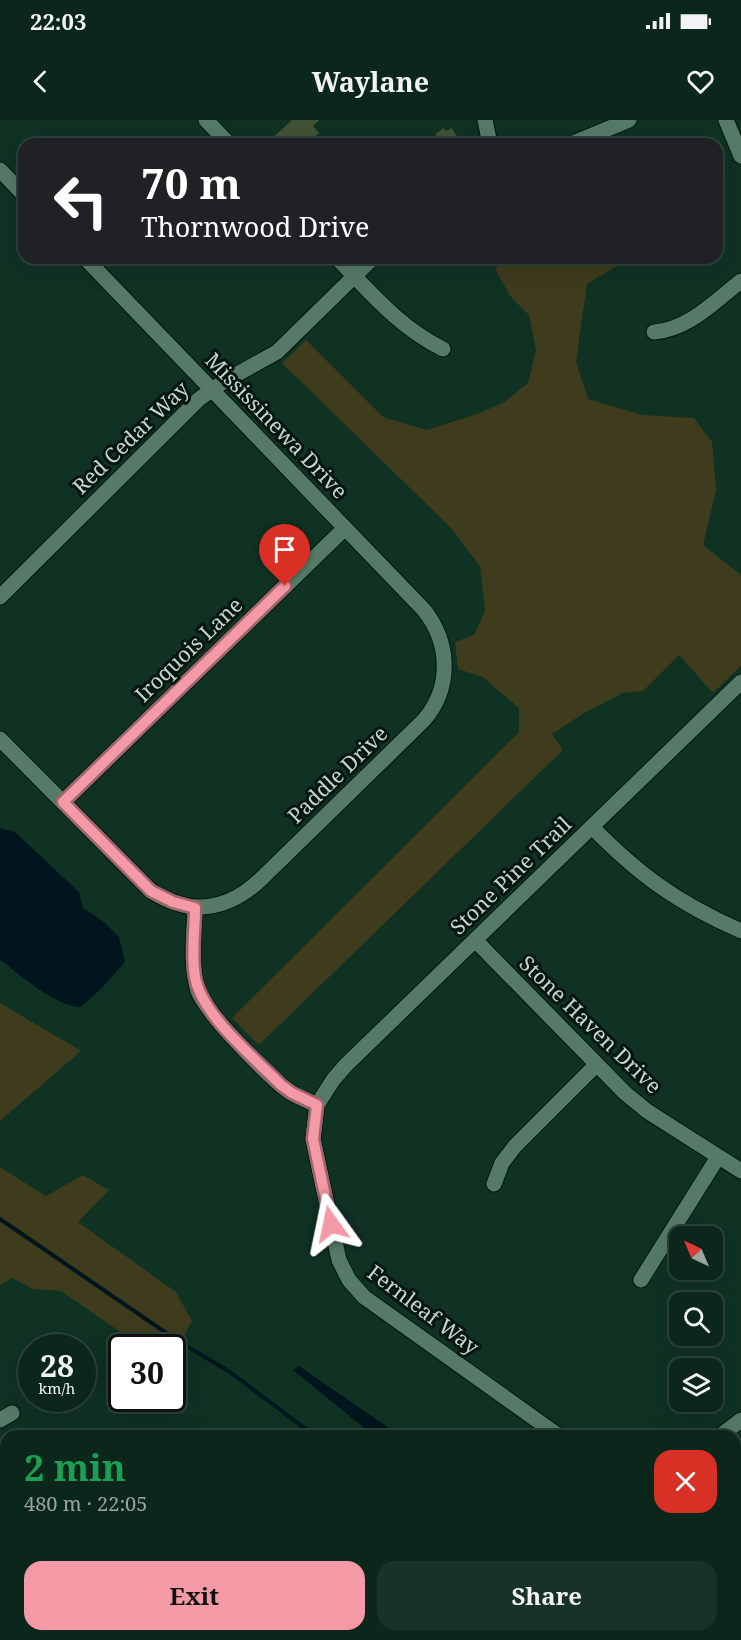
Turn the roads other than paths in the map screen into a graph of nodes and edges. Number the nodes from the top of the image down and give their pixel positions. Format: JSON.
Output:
{"nodes":[{"id":1,"x":206,"y":120,"type":"edge"},
{"id":2,"x":485,"y":120,"type":"edge"},
{"id":3,"x":629,"y":120,"type":"edge"},
{"id":4,"x":726,"y":120,"type":"edge"},
{"id":5,"x":223,"y":138,"type":"edge"},
{"id":6,"x":489,"y":138,"type":"edge"},
{"id":7,"x":586,"y":138,"type":"edge"},
{"id":8,"x":741,"y":156,"type":"edge"},
{"id":9,"x":0,"y":170,"type":"edge"},
{"id":10,"x":18,"y":189,"type":"edge"},
{"id":11,"x":91,"y":264,"type":"edge"},
{"id":12,"x":344,"y":264,"type":"edge"},
{"id":13,"x":367,"y":264,"type":"edge"},
{"id":14,"x":355,"y":276,"type":"junction"},
{"id":15,"x":741,"y":282,"type":"edge"},
{"id":16,"x":654,"y":332,"type":"dead end"},
{"id":17,"x":443,"y":349,"type":"dead end"},
{"id":18,"x":212,"y":389,"type":"junction"},
{"id":19,"x":345,"y":528,"type":"junction"},
{"id":20,"x":0,"y":597,"type":"edge"},
{"id":21,"x":435,"y":626,"type":"joint"},
{"id":22,"x":741,"y":682,"type":"edge"},
{"id":23,"x":0,"y":739,"type":"edge"},
{"id":24,"x":63,"y":802,"type":"junction"},
{"id":25,"x":592,"y":827,"type":"junction"},
{"id":26,"x":195,"y":908,"type":"junction"},
{"id":27,"x":741,"y":931,"type":"edge"},
{"id":28,"x":476,"y":941,"type":"junction"},
{"id":29,"x":596,"y":1065,"type":"junction"},
{"id":30,"x":317,"y":1105,"type":"junction"},
{"id":31,"x":718,"y":1157,"type":"junction"},
{"id":32,"x":741,"y":1171,"type":"edge"},
{"id":33,"x":494,"y":1184,"type":"dead end"},
{"id":34,"x":640,"y":1280,"type":"dead end"},
{"id":35,"x":741,"y":1420,"type":"edge"},
{"id":36,"x":551,"y":1430,"type":"edge"},
{"id":37,"x":728,"y":1430,"type":"edge"}],
"edges":[{"from":1,"to":5,"type":"street"},
{"from":2,"to":6,"type":"street"},
{"from":3,"to":7,"type":"street"},
{"from":4,"to":8,"type":"street"},
{"from":9,"to":10,"type":"street"},
{"from":11,"to":18,"type":"street","name":"Mississinewa Drive"},
{"from":12,"to":14,"type":"street"},
{"from":13,"to":14,"type":"street","name":"Red Cedar Way"},
{"from":14,"to":17,"type":"street"},
{"from":14,"to":18,"type":"street","name":"Red Cedar Way"},
{"from":15,"to":16,"type":"street"},
{"from":18,"to":19,"type":"street","name":"Mississinewa Drive"},
{"from":18,"to":20,"type":"street","name":"Red Cedar Way"},
{"from":19,"to":21,"type":"street","name":"Mississinewa Drive"},
{"from":19,"to":24,"type":"street","name":"Iroquois Lane"},
{"from":21,"to":26,"type":"street","name":"Paddle Drive"},
{"from":22,"to":25,"type":"street","name":"Stone Pine Trail"},
{"from":23,"to":24,"type":"street"},
{"from":24,"to":26,"type":"street"},
{"from":25,"to":27,"type":"street"},
{"from":25,"to":28,"type":"street","name":"Stone Pine Trail"},
{"from":26,"to":30,"type":"street"},
{"from":28,"to":29,"type":"street","name":"Stone Haven Drive"},
{"from":28,"to":30,"type":"street","name":"Stone Pine Trail"},
{"from":29,"to":31,"type":"street","name":"Stone Haven Drive"},
{"from":29,"to":33,"type":"street"},
{"from":30,"to":36,"type":"street","name":"Fernleaf Way"},
{"from":31,"to":32,"type":"street","name":"Stone Haven Drive"},
{"from":31,"to":34,"type":"street"},
{"from":35,"to":37,"type":"street"}]}
